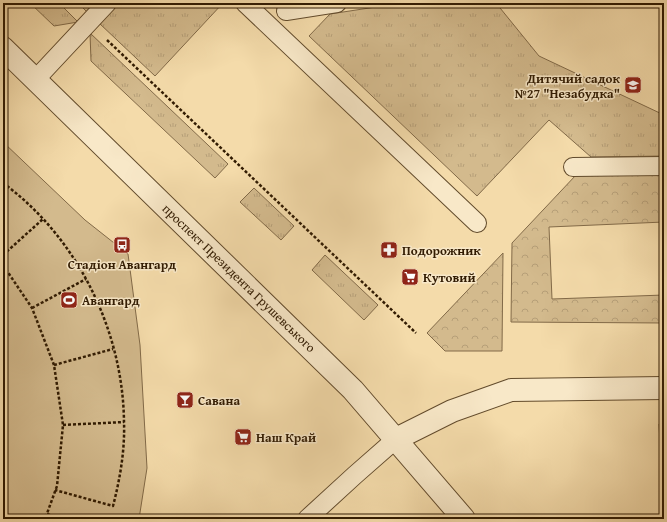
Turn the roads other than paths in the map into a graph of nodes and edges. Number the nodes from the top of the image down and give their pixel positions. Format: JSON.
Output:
{"nodes":[{"id":1,"x":107,"y":3,"type":"edge"},
{"id":2,"x":245,"y":3,"type":"edge"},
{"id":3,"x":337,"y":3,"type":"edge"},
{"id":4,"x":290,"y":7,"type":"edge"},
{"id":5,"x":270,"y":27,"type":"junction"},
{"id":6,"x":3,"y":48,"type":"edge"},
{"id":7,"x":35,"y":80,"type":"junction"},
{"id":8,"x":664,"y":166,"type":"edge"},
{"id":9,"x":573,"y":167,"type":"dead end"},
{"id":10,"x":477,"y":223,"type":"dead end"},
{"id":11,"x":664,"y":388,"type":"edge"},
{"id":12,"x":396,"y":440,"type":"junction"},
{"id":13,"x":307,"y":519,"type":"edge"},
{"id":14,"x":464,"y":519,"type":"edge"}],
"edges":[{"from":1,"to":7,"type":"lane"},
{"from":2,"to":5,"type":"lane"},
{"from":3,"to":4,"type":"lane"},
{"from":4,"to":5,"type":"lane"},
{"from":5,"to":10,"type":"lane"},
{"from":6,"to":7,"type":"street","name":"проспект Президента Грушевського"},
{"from":7,"to":12,"type":"street","name":"проспект Президента Грушевського"},
{"from":8,"to":9,"type":"lane"},
{"from":11,"to":12,"type":"street"},
{"from":12,"to":13,"type":"lane"},
{"from":12,"to":14,"type":"street","name":"проспект Президента Грушевського"}]}
